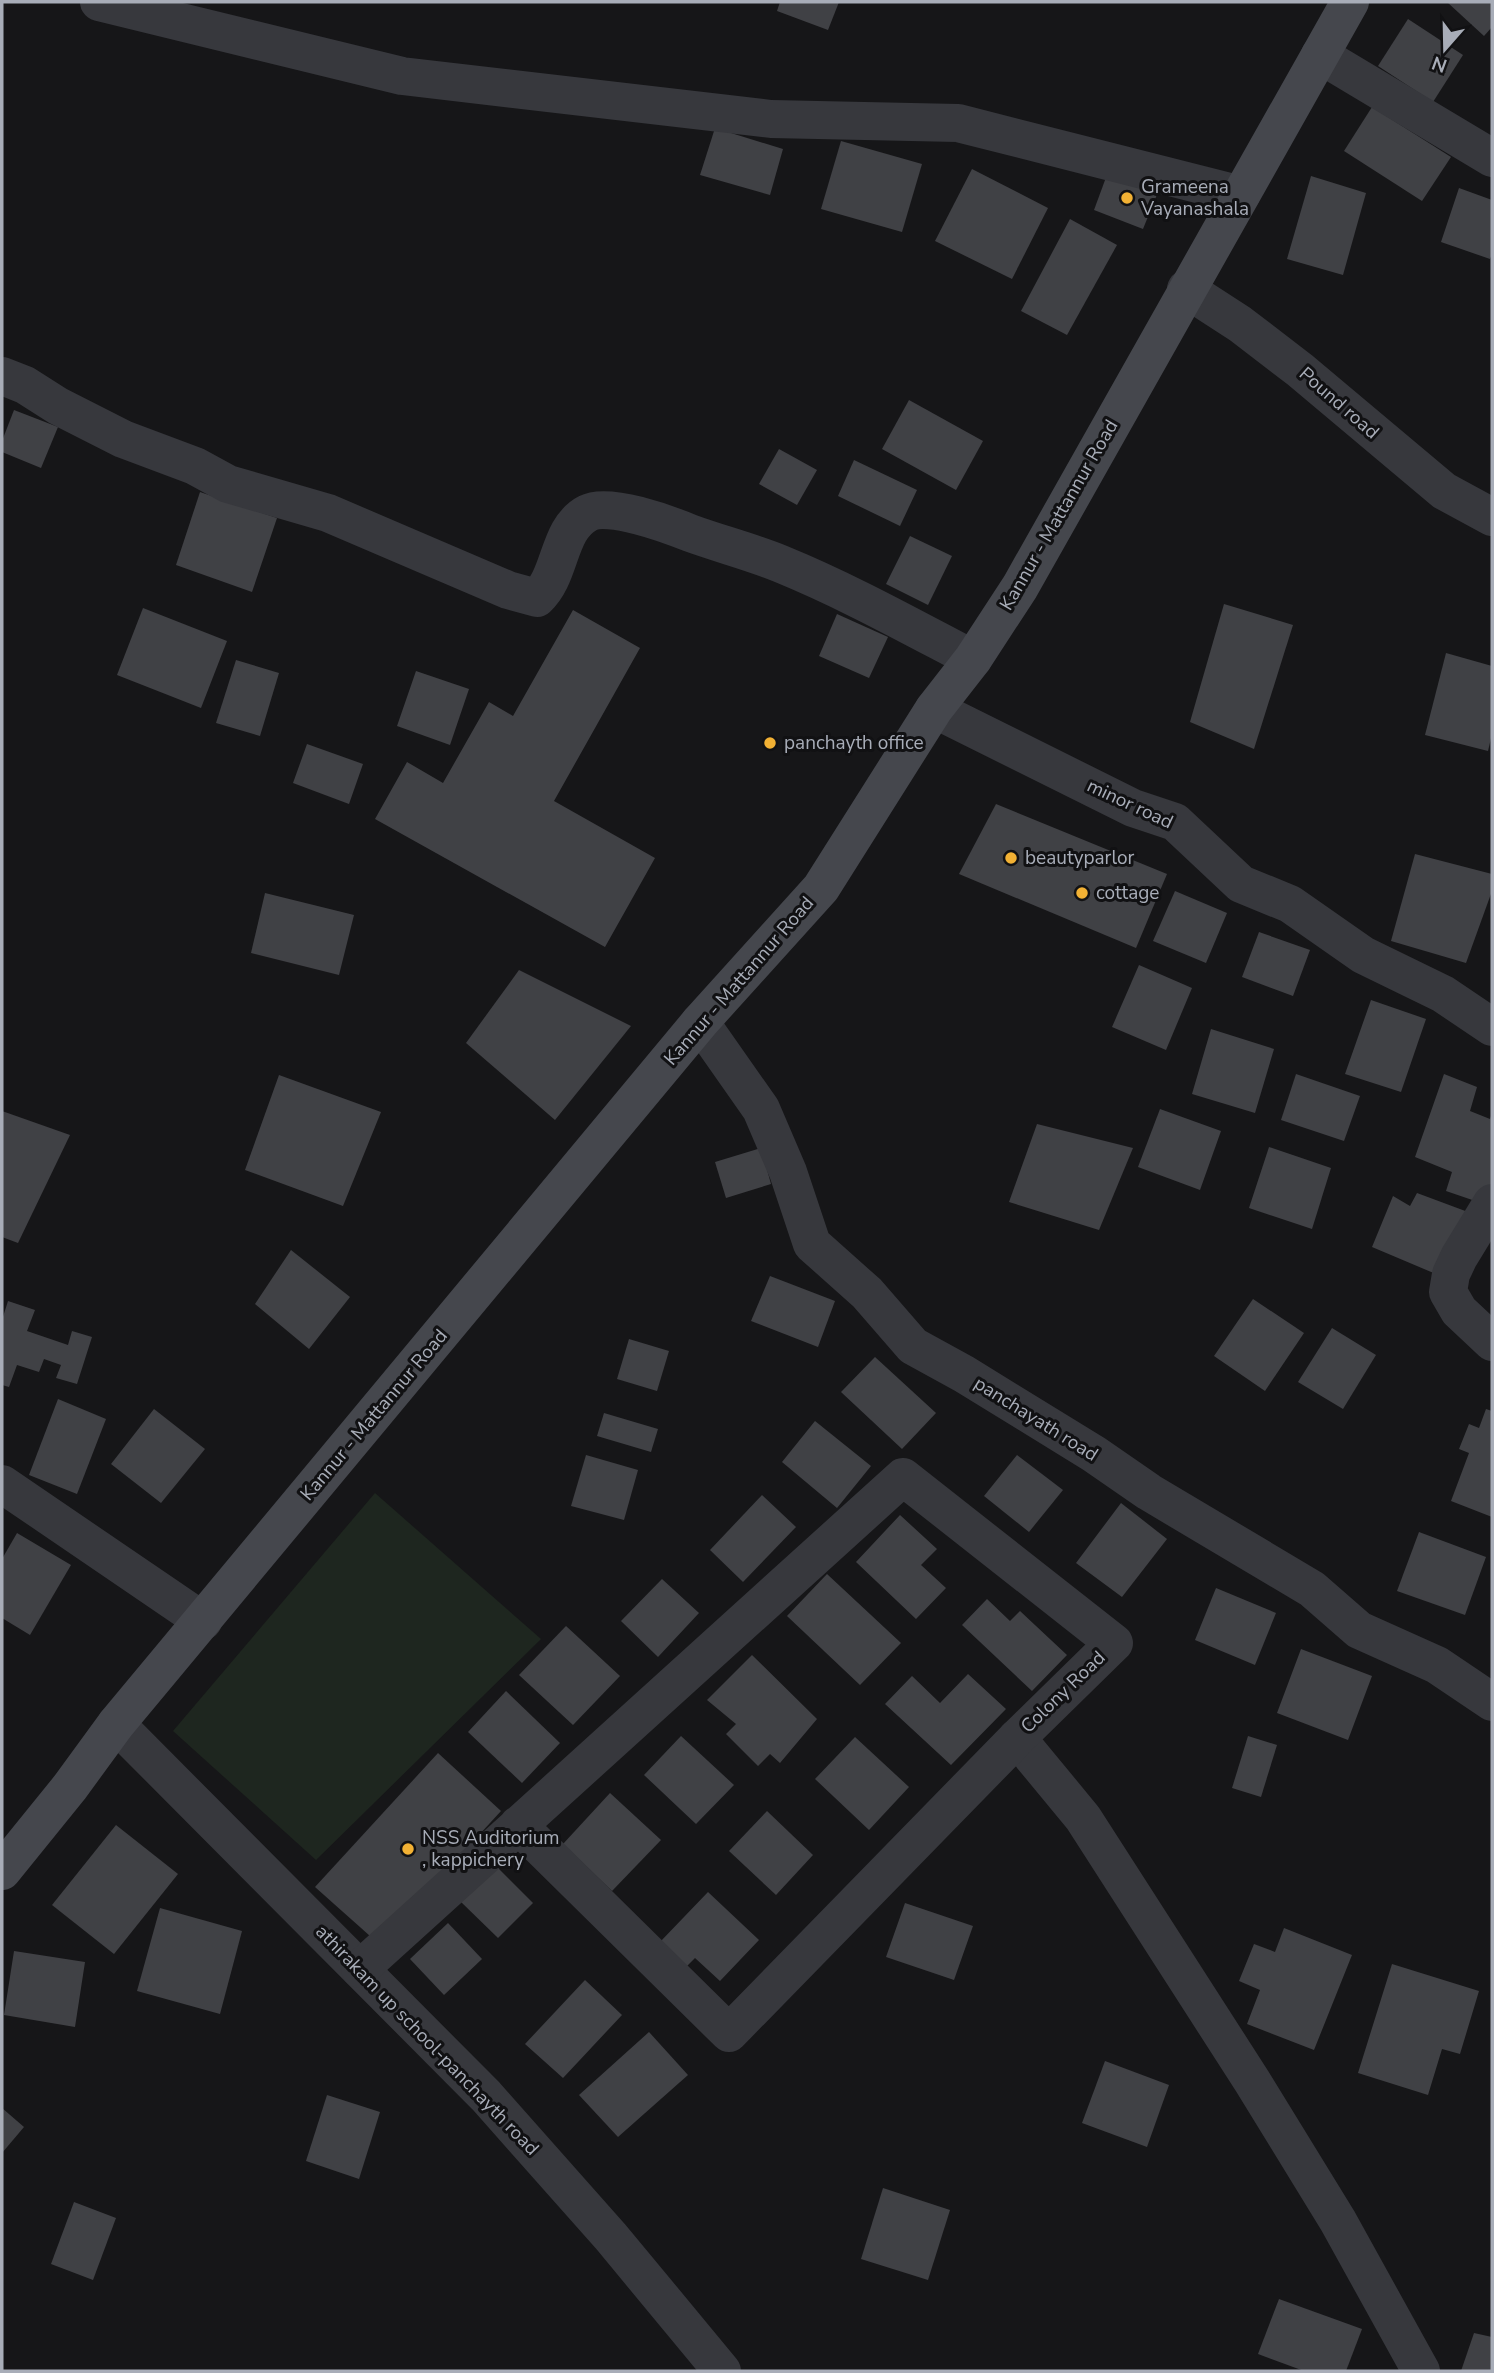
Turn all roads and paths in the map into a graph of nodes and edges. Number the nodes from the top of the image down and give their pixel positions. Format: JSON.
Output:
{"nodes":[{"id":1,"x":99,"y":2,"type":"edge"},
{"id":2,"x":1350,"y":2,"type":"edge"},
{"id":3,"x":1320,"y":55,"type":"junction"},
{"id":4,"x":1492,"y":158,"type":"edge"},
{"id":5,"x":1241,"y":195,"type":"junction"},
{"id":6,"x":1186,"y":289,"type":"junction"},
{"id":7,"x":2,"y":376,"type":"edge"},
{"id":8,"x":1492,"y":517,"type":"edge"},
{"id":9,"x":973,"y":659,"type":"junction"},
{"id":10,"x":934,"y":709,"type":"junction"},
{"id":11,"x":700,"y":1022,"type":"junction"},
{"id":12,"x":1492,"y":1027,"type":"edge"},
{"id":13,"x":1492,"y":1203,"type":"edge"},
{"id":14,"x":1492,"y":1342,"type":"edge"},
{"id":15,"x":2,"y":1484,"type":"edge"},
{"id":16,"x":203,"y":1621,"type":"junction"},
{"id":17,"x":1492,"y":1702,"type":"edge"},
{"id":18,"x":116,"y":1724,"type":"junction"},
{"id":19,"x":1017,"y":1738,"type":"junction"},
{"id":20,"x":518,"y":1825,"type":"junction"},
{"id":21,"x":2,"y":1871,"type":"edge"},
{"id":22,"x":360,"y":1969,"type":"junction"},
{"id":23,"x":722,"y":2371,"type":"edge"},
{"id":24,"x":1421,"y":2371,"type":"edge"}],
"edges":[{"from":1,"to":5,"type":"street"},
{"from":2,"to":3,"type":"main road","name":"Kannur - Mattannur Road"},
{"from":3,"to":4,"type":"street"},
{"from":3,"to":5,"type":"main road","name":"Kannur - Mattannur Road"},
{"from":5,"to":6,"type":"main road","name":"Kannur - Mattannur Road"},
{"from":6,"to":8,"type":"street","name":"Pound road"},
{"from":6,"to":9,"type":"main road","name":"Kannur - Mattannur Road"},
{"from":7,"to":9,"type":"street"},
{"from":9,"to":10,"type":"main road","name":"Kannur - Mattannur Road"},
{"from":10,"to":11,"type":"main road","name":"Kannur - Mattannur Road"},
{"from":10,"to":12,"type":"street","name":"minor road"},
{"from":11,"to":16,"type":"main road","name":"Kannur - Mattannur Road"},
{"from":11,"to":17,"type":"street","name":"panchayath road"},
{"from":13,"to":14,"type":"street"},
{"from":15,"to":16,"type":"street"},
{"from":16,"to":18,"type":"main road","name":"Kannur - Mattannur Road"},
{"from":18,"to":21,"type":"main road","name":"Kannur - Mattannur Road"},
{"from":18,"to":22,"type":"street","name":"athirakam up school-panchayth road"},
{"from":19,"to":20,"type":"street","name":"Colony Road"},
{"from":19,"to":20,"type":"street","name":"Colony Road"},
{"from":19,"to":24,"type":"street"},
{"from":20,"to":22,"type":"street","name":"Colony Road"},
{"from":22,"to":23,"type":"street","name":"athirakam up school-panchayth road"}]}
